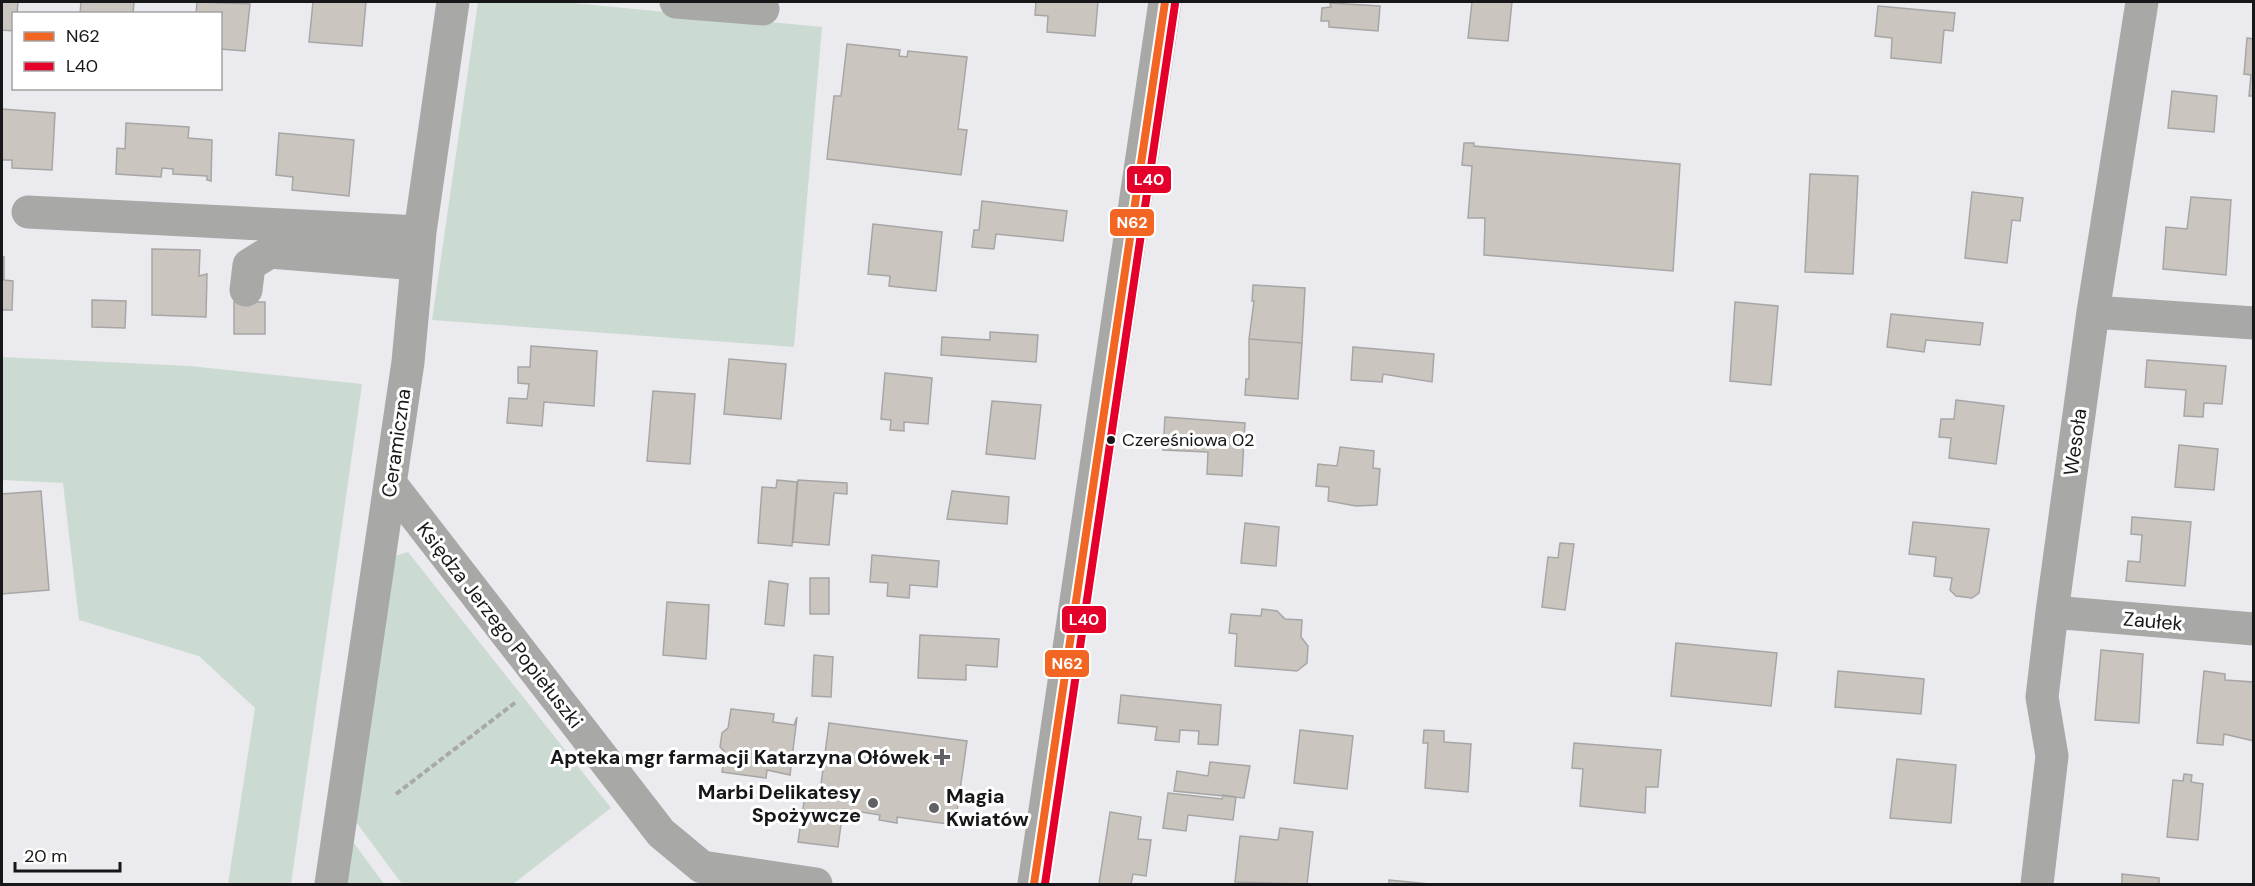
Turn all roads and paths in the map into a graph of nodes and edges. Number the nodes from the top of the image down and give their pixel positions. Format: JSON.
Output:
{"nodes":[{"id":1,"x":453,"y":2,"type":"edge"},
{"id":2,"x":676,"y":2,"type":"edge"},
{"id":3,"x":1165,"y":2,"type":"edge"},
{"id":4,"x":2142,"y":2,"type":"edge"},
{"id":5,"x":763,"y":9,"type":"dead end"},
{"id":6,"x":28,"y":212,"type":"dead end"},
{"id":7,"x":420,"y":232,"type":"junction"},
{"id":8,"x":417,"y":264,"type":"junction"},
{"id":9,"x":246,"y":290,"type":"dead end"},
{"id":10,"x":2093,"y":312,"type":"junction"},
{"id":11,"x":2253,"y":323,"type":"edge"},
{"id":12,"x":390,"y":483,"type":"junction"},
{"id":13,"x":2052,"y":612,"type":"junction"},
{"id":14,"x":2253,"y":629,"type":"edge"},
{"id":15,"x":543,"y":682,"type":"junction"},
{"id":16,"x":396,"y":794,"type":"dead end"},
{"id":17,"x":331,"y":885,"type":"edge"},
{"id":18,"x":816,"y":885,"type":"edge"},
{"id":19,"x":1034,"y":885,"type":"edge"},
{"id":20,"x":2037,"y":885,"type":"edge"}],
"edges":[{"from":1,"to":7,"type":"street","name":"Ceramiczna"},
{"from":2,"to":5,"type":"street"},
{"from":3,"to":19,"type":"street"},
{"from":4,"to":10,"type":"street","name":"Wesoła"},
{"from":6,"to":7,"type":"street"},
{"from":7,"to":8,"type":"street","name":"Ceramiczna"},
{"from":8,"to":9,"type":"street"},
{"from":8,"to":12,"type":"street","name":"Ceramiczna"},
{"from":10,"to":11,"type":"street"},
{"from":10,"to":13,"type":"street","name":"Wesoła"},
{"from":12,"to":15,"type":"street","name":"Księdza Jerzego Popiełuszki"},
{"from":12,"to":17,"type":"street","name":"Ceramiczna"},
{"from":13,"to":14,"type":"street","name":"Zaułek"},
{"from":13,"to":20,"type":"street","name":"Wesoła"},
{"from":15,"to":16,"type":"path"},
{"from":15,"to":18,"type":"street","name":"Księdza Jerzego Popiełuszki"}]}
